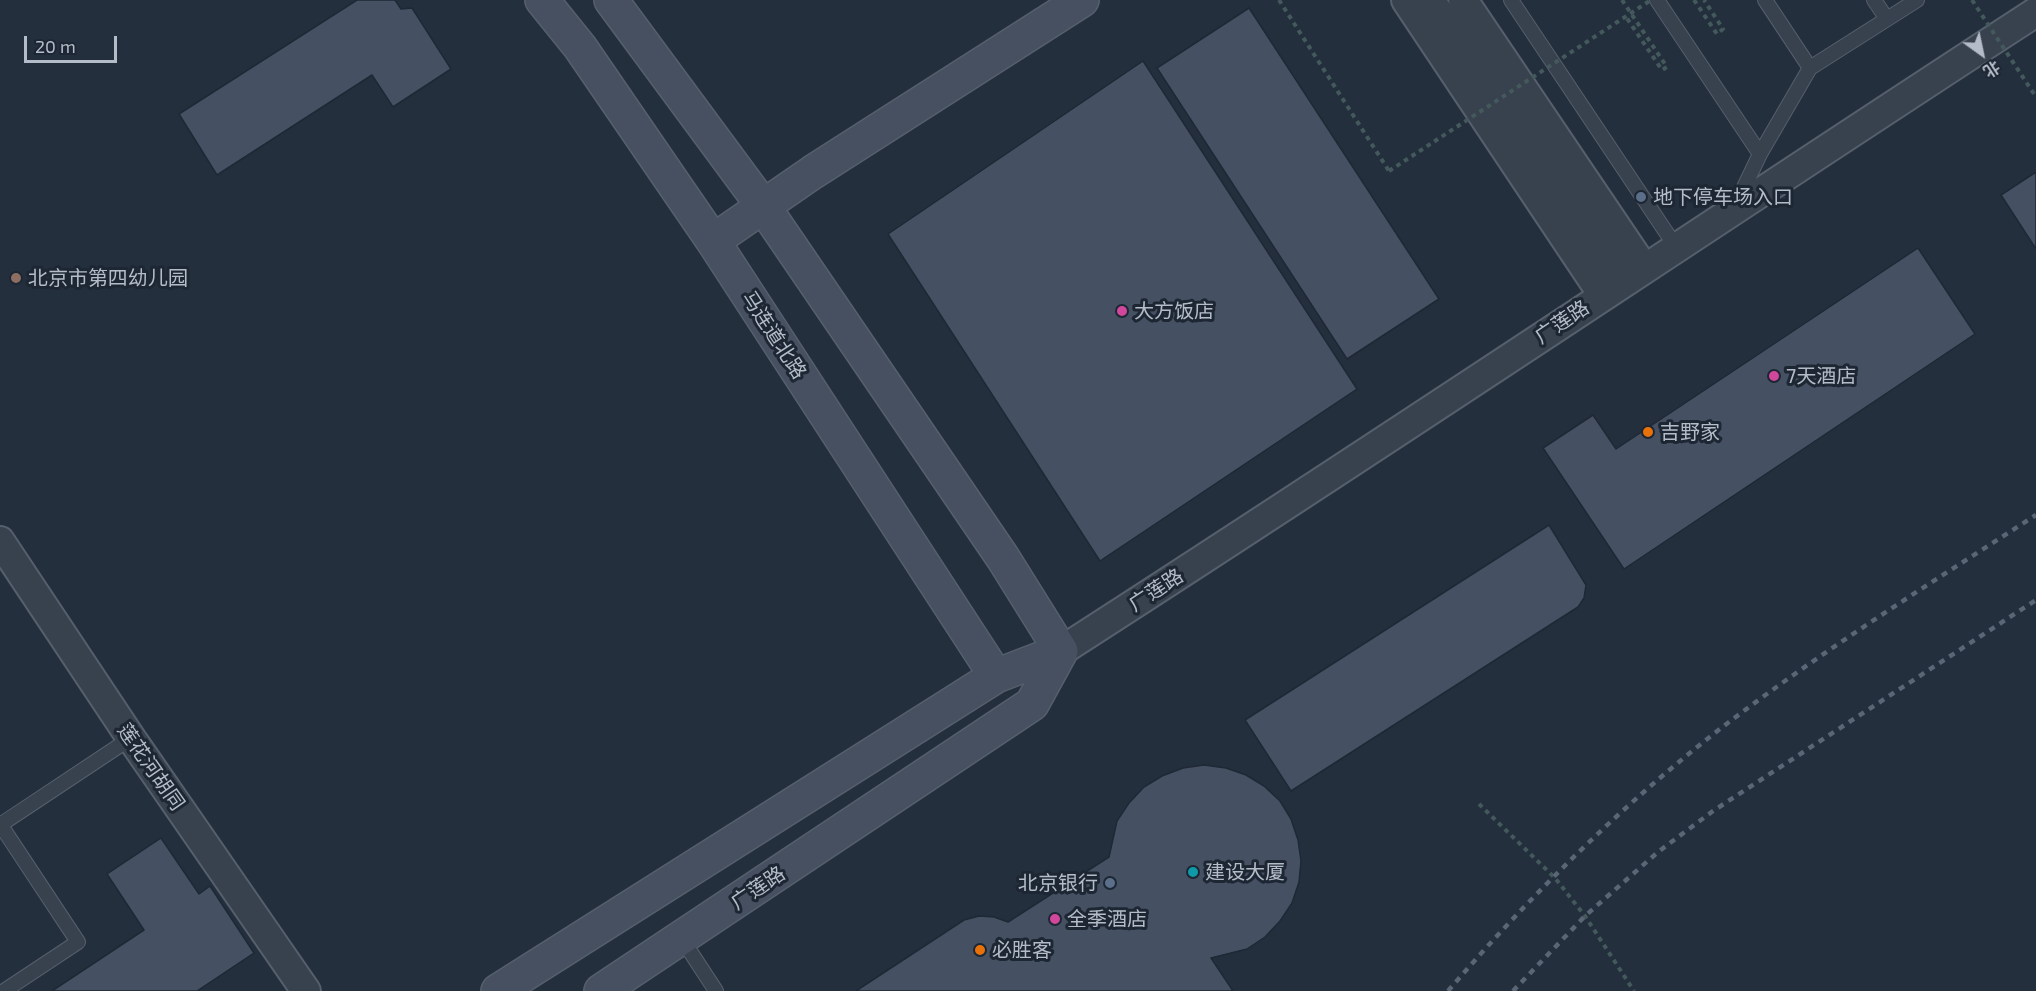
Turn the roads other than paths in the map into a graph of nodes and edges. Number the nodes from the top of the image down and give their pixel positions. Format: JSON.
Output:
{"nodes":[{"id":1,"x":542,"y":0,"type":"edge"},
{"id":2,"x":611,"y":0,"type":"edge"},
{"id":3,"x":1082,"y":0,"type":"edge"},
{"id":4,"x":1406,"y":0,"type":"edge"},
{"id":5,"x":1430,"y":0,"type":"edge"},
{"id":6,"x":1463,"y":0,"type":"edge"},
{"id":7,"x":1511,"y":0,"type":"edge"},
{"id":8,"x":1657,"y":0,"type":"edge"},
{"id":9,"x":1765,"y":0,"type":"edge"},
{"id":10,"x":1874,"y":0,"type":"edge"},
{"id":11,"x":1917,"y":0,"type":"edge"},
{"id":12,"x":2036,"y":12,"type":"edge"},
{"id":13,"x":1887,"y":19,"type":"junction"},
{"id":14,"x":1810,"y":68,"type":"junction"},
{"id":15,"x":1760,"y":154,"type":"junction"},
{"id":16,"x":763,"y":206,"type":"junction"},
{"id":17,"x":1733,"y":209,"type":"junction"},
{"id":18,"x":713,"y":241,"type":"junction"},
{"id":19,"x":1676,"y":247,"type":"junction"},
{"id":20,"x":1623,"y":281,"type":"junction"},
{"id":21,"x":0,"y":541,"type":"edge"},
{"id":22,"x":1061,"y":651,"type":"junction"},
{"id":23,"x":996,"y":676,"type":"junction"},
{"id":24,"x":131,"y":738,"type":"junction"},
{"id":25,"x":0,"y":825,"type":"edge"},
{"id":26,"x":682,"y":939,"type":"junction"},
{"id":27,"x":4,"y":991,"type":"edge"},
{"id":28,"x":306,"y":991,"type":"edge"},
{"id":29,"x":498,"y":991,"type":"edge"},
{"id":30,"x":601,"y":991,"type":"edge"},
{"id":31,"x":716,"y":991,"type":"edge"}],
"edges":[{"from":1,"to":18,"type":"main road","name":"马连道北路"},
{"from":2,"to":16,"type":"main road"},
{"from":3,"to":16,"type":"main road"},
{"from":4,"to":20,"type":"street"},
{"from":5,"to":20,"type":"street"},
{"from":6,"to":20,"type":"street"},
{"from":7,"to":19,"type":"lane"},
{"from":8,"to":15,"type":"lane"},
{"from":9,"to":14,"type":"lane"},
{"from":10,"to":13,"type":"lane"},
{"from":11,"to":13,"type":"lane"},
{"from":12,"to":17,"type":"street","name":"广莲路"},
{"from":13,"to":14,"type":"lane"},
{"from":14,"to":15,"type":"lane"},
{"from":15,"to":17,"type":"lane"},
{"from":16,"to":18,"type":"main road"},
{"from":16,"to":22,"type":"main road"},
{"from":17,"to":19,"type":"street","name":"广莲路"},
{"from":18,"to":23,"type":"main road","name":"马连道北路"},
{"from":19,"to":20,"type":"street","name":"广莲路"},
{"from":20,"to":22,"type":"street","name":"广莲路"},
{"from":21,"to":24,"type":"street","name":"莲花河胡同"},
{"from":22,"to":23,"type":"main road"},
{"from":22,"to":26,"type":"main road","name":"广莲路"},
{"from":23,"to":29,"type":"main road"},
{"from":24,"to":25,"type":"lane"},
{"from":24,"to":28,"type":"street","name":"莲花河胡同"},
{"from":25,"to":27,"type":"lane"},
{"from":26,"to":30,"type":"main road","name":"广莲路"},
{"from":26,"to":31,"type":"lane"}]}
